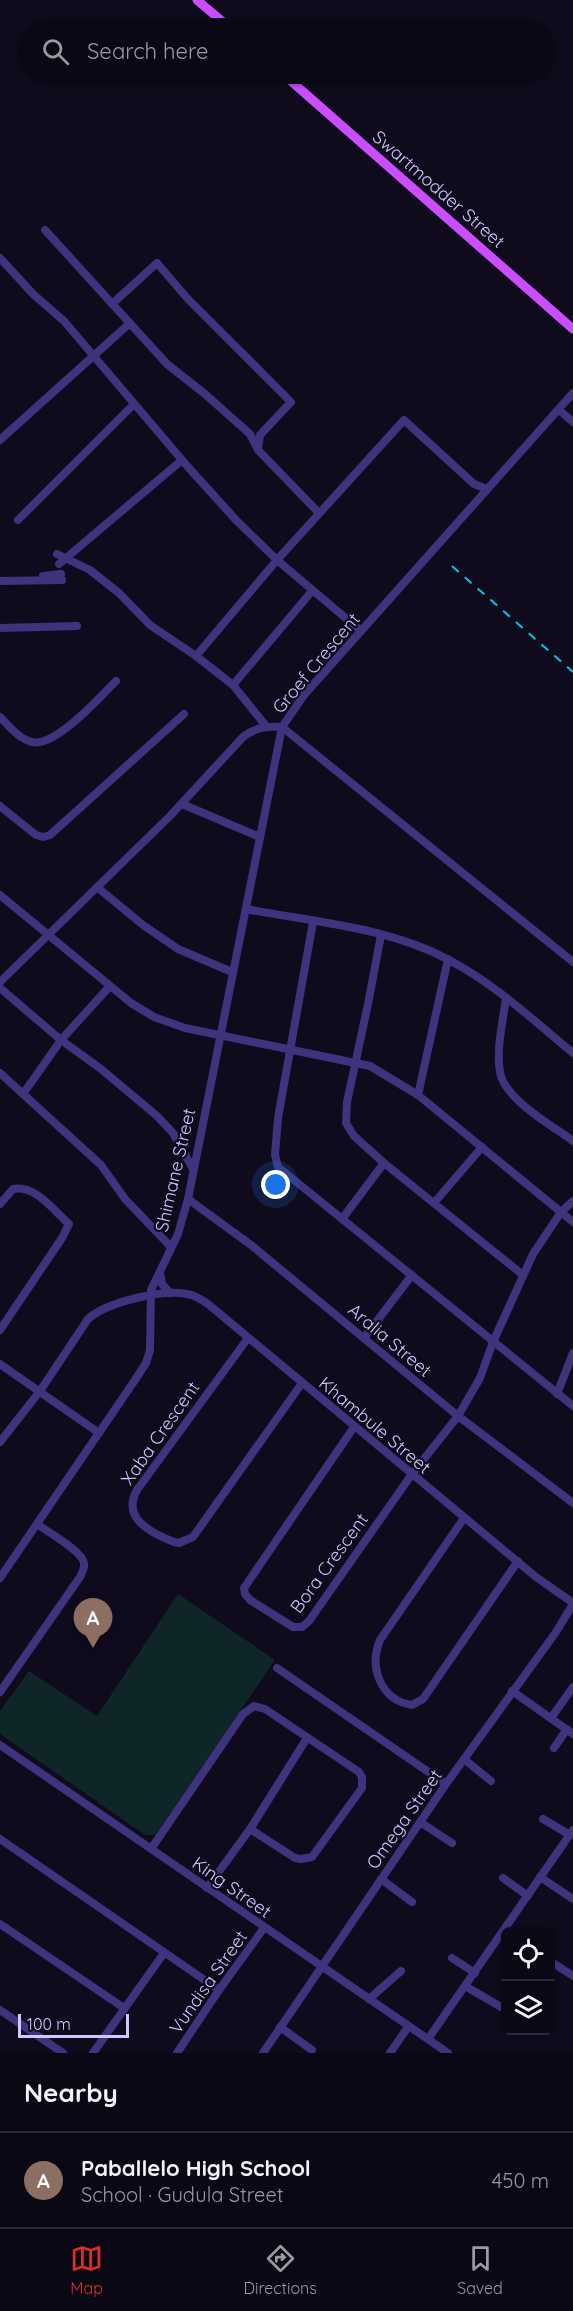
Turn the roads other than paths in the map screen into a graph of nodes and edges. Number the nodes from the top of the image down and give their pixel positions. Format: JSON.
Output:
{"nodes":[{"id":1,"x":196,"y":0,"type":"edge"},
{"id":2,"x":218,"y":18,"type":"edge"},
{"id":3,"x":294,"y":84,"type":"edge"},
{"id":4,"x":45,"y":230,"type":"dead end"},
{"id":5,"x":0,"y":258,"type":"edge"},
{"id":6,"x":112,"y":304,"type":"junction"},
{"id":7,"x":130,"y":323,"type":"junction"},
{"id":8,"x":573,"y":329,"type":"edge"},
{"id":9,"x":93,"y":356,"type":"junction"},
{"id":10,"x":573,"y":393,"type":"edge"},
{"id":11,"x":134,"y":404,"type":"junction"},
{"id":12,"x":559,"y":410,"type":"junction"},
{"id":13,"x":573,"y":422,"type":"edge"},
{"id":14,"x":0,"y":440,"type":"edge"},
{"id":15,"x":258,"y":450,"type":"junction"},
{"id":16,"x":182,"y":460,"type":"junction"},
{"id":17,"x":487,"y":489,"type":"junction"},
{"id":18,"x":319,"y":513,"type":"junction"},
{"id":19,"x":18,"y":520,"type":"dead end"},
{"id":20,"x":57,"y":554,"type":"dead end"},
{"id":21,"x":277,"y":560,"type":"junction"},
{"id":22,"x":59,"y":564,"type":"dead end"},
{"id":23,"x":62,"y":577,"type":"dead end"},
{"id":24,"x":0,"y":581,"type":"edge"},
{"id":25,"x":312,"y":591,"type":"junction"},
{"id":26,"x":77,"y":626,"type":"dead end"},
{"id":27,"x":3,"y":628,"type":"edge"},
{"id":28,"x":361,"y":632,"type":"junction"},
{"id":29,"x":0,"y":635,"type":"edge"},
{"id":30,"x":196,"y":656,"type":"junction"},
{"id":31,"x":116,"y":681,"type":"dead end"},
{"id":32,"x":233,"y":686,"type":"junction"},
{"id":33,"x":184,"y":714,"type":"dead end"},
{"id":34,"x":0,"y":717,"type":"edge"},
{"id":35,"x":266,"y":726,"type":"junction"},
{"id":36,"x":282,"y":727,"type":"junction"},
{"id":37,"x":182,"y":804,"type":"junction"},
{"id":38,"x":0,"y":807,"type":"edge"},
{"id":39,"x":260,"y":837,"type":"junction"},
{"id":40,"x":97,"y":887,"type":"junction"},
{"id":41,"x":0,"y":895,"type":"edge"},
{"id":42,"x":246,"y":909,"type":"junction"},
{"id":43,"x":313,"y":922,"type":"junction"},
{"id":44,"x":49,"y":935,"type":"junction"},
{"id":45,"x":381,"y":935,"type":"junction"},
{"id":46,"x":448,"y":959,"type":"junction"},
{"id":47,"x":573,"y":962,"type":"edge"},
{"id":48,"x":232,"y":972,"type":"junction"},
{"id":49,"x":0,"y":982,"type":"edge"},
{"id":50,"x":110,"y":986,"type":"junction"},
{"id":51,"x":0,"y":988,"type":"edge"},
{"id":52,"x":506,"y":998,"type":"junction"},
{"id":53,"x":220,"y":1035,"type":"junction"},
{"id":54,"x":61,"y":1041,"type":"junction"},
{"id":55,"x":290,"y":1050,"type":"junction"},
{"id":56,"x":573,"y":1053,"type":"edge"},
{"id":57,"x":356,"y":1062,"type":"junction"},
{"id":58,"x":0,"y":1073,"type":"edge"},
{"id":59,"x":23,"y":1094,"type":"junction"},
{"id":60,"x":418,"y":1095,"type":"junction"},
{"id":61,"x":573,"y":1141,"type":"edge"},
{"id":62,"x":482,"y":1147,"type":"junction"},
{"id":63,"x":384,"y":1163,"type":"junction"},
{"id":64,"x":193,"y":1169,"type":"junction"},
{"id":65,"x":188,"y":1199,"type":"junction"},
{"id":66,"x":573,"y":1201,"type":"edge"},
{"id":67,"x":434,"y":1203,"type":"junction"},
{"id":68,"x":0,"y":1204,"type":"edge"},
{"id":69,"x":561,"y":1212,"type":"junction"},
{"id":70,"x":342,"y":1219,"type":"junction"},
{"id":71,"x":573,"y":1222,"type":"edge"},
{"id":72,"x":171,"y":1247,"type":"junction"},
{"id":73,"x":160,"y":1273,"type":"junction"},
{"id":74,"x":412,"y":1275,"type":"junction"},
{"id":75,"x":523,"y":1275,"type":"junction"},
{"id":76,"x":170,"y":1293,"type":"junction"},
{"id":77,"x":150,"y":1297,"type":"junction"},
{"id":78,"x":0,"y":1329,"type":"edge"},
{"id":79,"x":248,"y":1338,"type":"junction"},
{"id":80,"x":364,"y":1338,"type":"junction"},
{"id":81,"x":493,"y":1342,"type":"junction"},
{"id":82,"x":573,"y":1353,"type":"edge"},
{"id":83,"x":0,"y":1364,"type":"edge"},
{"id":84,"x":302,"y":1383,"type":"junction"},
{"id":85,"x":40,"y":1391,"type":"junction"},
{"id":86,"x":557,"y":1394,"type":"junction"},
{"id":87,"x":573,"y":1406,"type":"edge"},
{"id":88,"x":458,"y":1416,"type":"junction"},
{"id":89,"x":354,"y":1427,"type":"junction"},
{"id":90,"x":99,"y":1433,"type":"junction"},
{"id":91,"x":0,"y":1443,"type":"edge"},
{"id":92,"x":412,"y":1474,"type":"junction"},
{"id":93,"x":573,"y":1503,"type":"edge"},
{"id":94,"x":464,"y":1518,"type":"junction"},
{"id":95,"x":37,"y":1524,"type":"junction"},
{"id":96,"x":518,"y":1561,"type":"junction"},
{"id":97,"x":0,"y":1578,"type":"edge"},
{"id":98,"x":573,"y":1603,"type":"edge"},
{"id":99,"x":277,"y":1668,"type":"dead end"},
{"id":100,"x":573,"y":1687,"type":"edge"},
{"id":101,"x":512,"y":1691,"type":"junction"},
{"id":102,"x":0,"y":1692,"type":"edge"},
{"id":103,"x":551,"y":1718,"type":"junction"},
{"id":104,"x":570,"y":1731,"type":"edge"},
{"id":105,"x":307,"y":1738,"type":"junction"},
{"id":106,"x":0,"y":1745,"type":"edge"},
{"id":107,"x":554,"y":1748,"type":"dead end"},
{"id":108,"x":464,"y":1759,"type":"junction"},
{"id":109,"x":490,"y":1781,"type":"dead end"},
{"id":110,"x":446,"y":1784,"type":"junction"},
{"id":111,"x":543,"y":1819,"type":"dead end"},
{"id":112,"x":420,"y":1821,"type":"junction"},
{"id":113,"x":250,"y":1829,"type":"junction"},
{"id":114,"x":571,"y":1832,"type":"edge"},
{"id":115,"x":0,"y":1839,"type":"edge"},
{"id":116,"x":452,"y":1843,"type":"dead end"},
{"id":117,"x":150,"y":1849,"type":"junction"},
{"id":118,"x":540,"y":1877,"type":"junction"},
{"id":119,"x":503,"y":1878,"type":"dead end"},
{"id":120,"x":381,"y":1879,"type":"junction"},
{"id":121,"x":207,"y":1888,"type":"junction"},
{"id":122,"x":528,"y":1896,"type":"junction"},
{"id":123,"x":573,"y":1899,"type":"edge"},
{"id":124,"x":412,"y":1902,"type":"dead end"},
{"id":125,"x":0,"y":1924,"type":"edge"},
{"id":126,"x":508,"y":1927,"type":"edge"},
{"id":127,"x":264,"y":1928,"type":"junction"},
{"id":128,"x":501,"y":1937,"type":"edge"},
{"id":129,"x":164,"y":1953,"type":"junction"},
{"id":130,"x":452,"y":1958,"type":"dead end"},
{"id":131,"x":555,"y":1964,"type":"edge"},
{"id":132,"x":322,"y":1967,"type":"junction"},
{"id":133,"x":401,"y":1971,"type":"dead end"},
{"id":134,"x":475,"y":1973,"type":"junction"},
{"id":135,"x":573,"y":1976,"type":"edge"},
{"id":136,"x":465,"y":1986,"type":"junction"},
{"id":137,"x":219,"y":1990,"type":"junction"},
{"id":138,"x":369,"y":1999,"type":"junction"},
{"id":139,"x":501,"y":2007,"type":"dead end"},
{"id":140,"x":124,"y":2008,"type":"junction"},
{"id":141,"x":0,"y":2010,"type":"edge"},
{"id":142,"x":280,"y":2027,"type":"junction"},
{"id":143,"x":408,"y":2027,"type":"junction"},
{"id":144,"x":428,"y":2039,"type":"junction"},
{"id":145,"x":312,"y":2050,"type":"dead end"},
{"id":146,"x":63,"y":2053,"type":"edge"},
{"id":147,"x":93,"y":2053,"type":"edge"},
{"id":148,"x":177,"y":2053,"type":"edge"},
{"id":149,"x":263,"y":2053,"type":"edge"},
{"id":150,"x":390,"y":2053,"type":"edge"},
{"id":151,"x":448,"y":2053,"type":"edge"}],
"edges":[{"from":1,"to":2,"type":"main road"},
{"from":3,"to":8,"type":"main road","name":"Swartmodder Street"},
{"from":4,"to":6,"type":"street"},
{"from":5,"to":9,"type":"street"},
{"from":6,"to":7,"type":"street"},
{"from":6,"to":15,"type":"street"},
{"from":7,"to":9,"type":"street"},
{"from":7,"to":15,"type":"street"},
{"from":9,"to":11,"type":"street"},
{"from":9,"to":14,"type":"street"},
{"from":10,"to":12,"type":"street","name":"Groef Crescent"},
{"from":11,"to":16,"type":"street"},
{"from":11,"to":19,"type":"street"},
{"from":12,"to":13,"type":"street"},
{"from":12,"to":17,"type":"street","name":"Groef Crescent"},
{"from":15,"to":18,"type":"street"},
{"from":16,"to":21,"type":"street"},
{"from":16,"to":22,"type":"street"},
{"from":17,"to":18,"type":"street"},
{"from":17,"to":28,"type":"street","name":"Groef Crescent"},
{"from":18,"to":21,"type":"street"},
{"from":20,"to":30,"type":"street"},
{"from":21,"to":25,"type":"street"},
{"from":21,"to":30,"type":"street"},
{"from":23,"to":24,"type":"street"},
{"from":25,"to":28,"type":"street"},
{"from":25,"to":32,"type":"street"},
{"from":26,"to":27,"type":"street"},
{"from":27,"to":29,"type":"street"},
{"from":28,"to":36,"type":"street","name":"Groef Crescent"},
{"from":30,"to":32,"type":"street"},
{"from":31,"to":34,"type":"street"},
{"from":32,"to":35,"type":"street"},
{"from":33,"to":38,"type":"street"},
{"from":35,"to":36,"type":"street"},
{"from":35,"to":37,"type":"street"},
{"from":36,"to":39,"type":"street","name":"Shimane Street"},
{"from":36,"to":47,"type":"street","name":"Groef Crescent"},
{"from":37,"to":39,"type":"street"},
{"from":37,"to":40,"type":"street"},
{"from":39,"to":42,"type":"street","name":"Shimane Street"},
{"from":40,"to":44,"type":"street"},
{"from":40,"to":48,"type":"street"},
{"from":41,"to":44,"type":"street"},
{"from":42,"to":43,"type":"street"},
{"from":42,"to":48,"type":"street","name":"Shimane Street"},
{"from":43,"to":45,"type":"street"},
{"from":43,"to":55,"type":"street"},
{"from":44,"to":49,"type":"street"},
{"from":44,"to":50,"type":"street"},
{"from":45,"to":46,"type":"street"},
{"from":45,"to":57,"type":"street"},
{"from":46,"to":52,"type":"street"},
{"from":46,"to":60,"type":"street"},
{"from":48,"to":53,"type":"street","name":"Shimane Street"},
{"from":50,"to":53,"type":"street"},
{"from":50,"to":54,"type":"street"},
{"from":51,"to":54,"type":"street"},
{"from":52,"to":56,"type":"street"},
{"from":52,"to":61,"type":"street"},
{"from":53,"to":55,"type":"street"},
{"from":53,"to":64,"type":"street","name":"Shimane Street"},
{"from":54,"to":59,"type":"street"},
{"from":54,"to":64,"type":"street"},
{"from":55,"to":57,"type":"street"},
{"from":55,"to":70,"type":"street"},
{"from":57,"to":60,"type":"street"},
{"from":57,"to":63,"type":"street"},
{"from":58,"to":59,"type":"street"},
{"from":59,"to":72,"type":"street"},
{"from":60,"to":62,"type":"street"},
{"from":62,"to":67,"type":"street"},
{"from":62,"to":69,"type":"street"},
{"from":63,"to":67,"type":"street"},
{"from":63,"to":70,"type":"street"},
{"from":64,"to":65,"type":"street","name":"Shimane Street"},
{"from":65,"to":72,"type":"street","name":"Shimane Street"},
{"from":65,"to":80,"type":"street","name":"Aralia Street"},
{"from":66,"to":69,"type":"street","name":"Bora Crescent"},
{"from":67,"to":75,"type":"street"},
{"from":68,"to":78,"type":"street"},
{"from":69,"to":71,"type":"street"},
{"from":69,"to":75,"type":"street","name":"Bora Crescent"},
{"from":70,"to":74,"type":"street"},
{"from":72,"to":73,"type":"street","name":"Shimane Street"},
{"from":73,"to":76,"type":"street"},
{"from":73,"to":77,"type":"street","name":"Shimane Street"},
{"from":74,"to":80,"type":"street"},
{"from":74,"to":81,"type":"street"},
{"from":75,"to":81,"type":"street","name":"Bora Crescent"},
{"from":76,"to":77,"type":"street","name":"Khambule Street"},
{"from":76,"to":79,"type":"street","name":"Khambule Street"},
{"from":77,"to":85,"type":"street","name":"Khambule Street"},
{"from":77,"to":90,"type":"street","name":"Shimane Street"},
{"from":79,"to":84,"type":"street","name":"Khambule Street"},
{"from":79,"to":84,"type":"street","name":"Xaba Crescent"},
{"from":80,"to":88,"type":"street","name":"Aralia Street"},
{"from":81,"to":86,"type":"street"},
{"from":81,"to":88,"type":"street","name":"Bora Crescent"},
{"from":82,"to":86,"type":"street"},
{"from":83,"to":85,"type":"street"},
{"from":84,"to":89,"type":"street","name":"Khambule Street"},
{"from":85,"to":90,"type":"street"},
{"from":85,"to":91,"type":"street","name":"Khambule Street"},
{"from":86,"to":87,"type":"street"},
{"from":88,"to":92,"type":"street","name":"Bora Crescent"},
{"from":88,"to":93,"type":"street","name":"Aralia Street"},
{"from":89,"to":92,"type":"street","name":"Khambule Street"},
{"from":89,"to":92,"type":"street","name":"Bora Crescent"},
{"from":90,"to":95,"type":"street","name":"Shimane Street"},
{"from":92,"to":94,"type":"street","name":"Khambule Street"},
{"from":94,"to":96,"type":"street","name":"Khambule Street"},
{"from":94,"to":96,"type":"street"},
{"from":95,"to":97,"type":"street","name":"Shimane Street"},
{"from":95,"to":102,"type":"street"},
{"from":96,"to":98,"type":"street","name":"Khambule Street"},
{"from":98,"to":101,"type":"street","name":"Omega Street"},
{"from":99,"to":110,"type":"street"},
{"from":100,"to":103,"type":"street"},
{"from":101,"to":103,"type":"street"},
{"from":101,"to":108,"type":"street","name":"Omega Street"},
{"from":103,"to":104,"type":"street"},
{"from":104,"to":107,"type":"street"},
{"from":105,"to":113,"type":"street"},
{"from":105,"to":113,"type":"street"},
{"from":105,"to":117,"type":"street"},
{"from":106,"to":117,"type":"street","name":"King Street"},
{"from":108,"to":109,"type":"street"},
{"from":108,"to":110,"type":"street","name":"Omega Street"},
{"from":110,"to":112,"type":"street","name":"Omega Street"},
{"from":111,"to":114,"type":"street"},
{"from":112,"to":116,"type":"street"},
{"from":112,"to":120,"type":"street","name":"Omega Street"},
{"from":113,"to":121,"type":"street"},
{"from":114,"to":118,"type":"street"},
{"from":115,"to":129,"type":"street"},
{"from":117,"to":121,"type":"street","name":"King Street"},
{"from":118,"to":122,"type":"street"},
{"from":118,"to":123,"type":"street"},
{"from":119,"to":122,"type":"street"},
{"from":120,"to":124,"type":"street"},
{"from":120,"to":132,"type":"street","name":"Omega Street"},
{"from":121,"to":127,"type":"street","name":"King Street"},
{"from":122,"to":126,"type":"street"},
{"from":125,"to":140,"type":"street"},
{"from":127,"to":132,"type":"street","name":"King Street"},
{"from":127,"to":137,"type":"street","name":"Vundisa Street"},
{"from":128,"to":134,"type":"street"},
{"from":129,"to":137,"type":"street"},
{"from":129,"to":140,"type":"street"},
{"from":130,"to":134,"type":"street"},
{"from":131,"to":135,"type":"street"},
{"from":132,"to":138,"type":"street","name":"King Street"},
{"from":132,"to":142,"type":"street","name":"Omega Street"},
{"from":133,"to":138,"type":"street"},
{"from":134,"to":136,"type":"street"},
{"from":136,"to":139,"type":"street"},
{"from":136,"to":144,"type":"street"},
{"from":137,"to":148,"type":"street","name":"Vundisa Street"},
{"from":138,"to":143,"type":"street","name":"King Street"},
{"from":140,"to":147,"type":"street"},
{"from":141,"to":146,"type":"street"},
{"from":142,"to":145,"type":"street"},
{"from":142,"to":149,"type":"street","name":"Omega Street"},
{"from":143,"to":144,"type":"street","name":"King Street"},
{"from":143,"to":150,"type":"street"},
{"from":144,"to":151,"type":"street","name":"King Street"}]}
